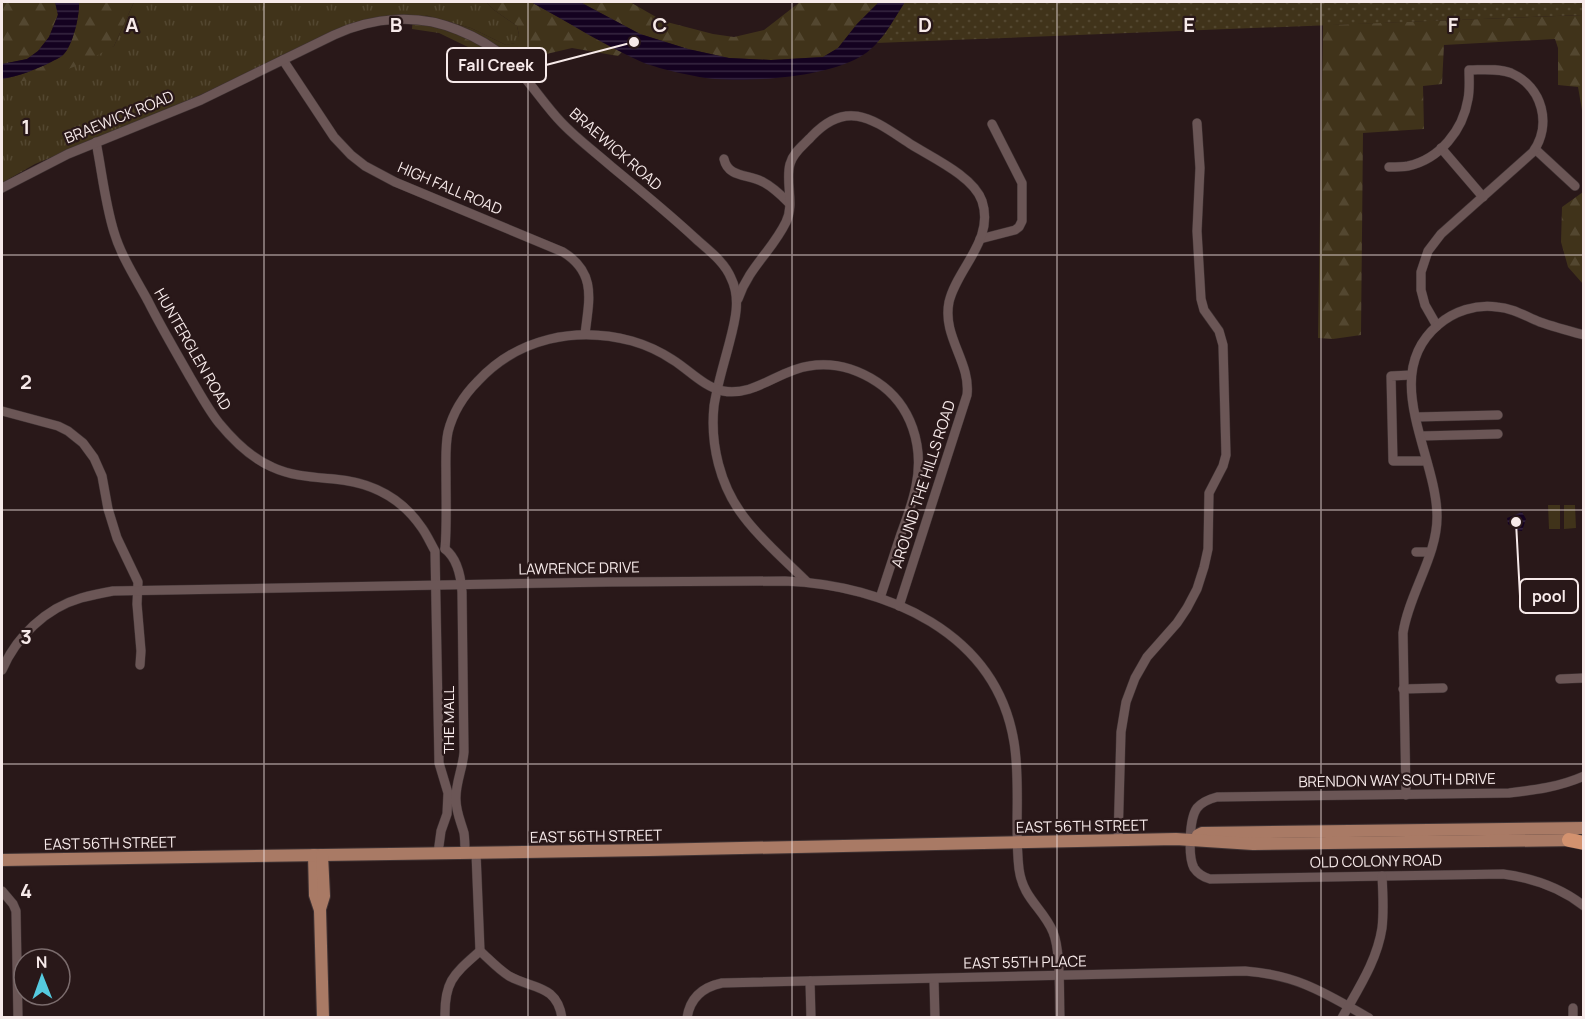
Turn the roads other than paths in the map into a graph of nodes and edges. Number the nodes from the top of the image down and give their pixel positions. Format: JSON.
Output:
{"nodes":[{"id":1,"x":283,"y":60,"type":"junction"},
{"id":2,"x":992,"y":123,"type":"dead end"},
{"id":3,"x":1197,"y":123,"type":"dead end"},
{"id":4,"x":96,"y":142,"type":"junction"},
{"id":5,"x":1441,"y":148,"type":"junction"},
{"id":6,"x":1535,"y":149,"type":"junction"},
{"id":7,"x":724,"y":159,"type":"dead end"},
{"id":8,"x":1389,"y":167,"type":"dead end"},
{"id":9,"x":1575,"y":186,"type":"dead end"},
{"id":10,"x":2,"y":188,"type":"edge"},
{"id":11,"x":1483,"y":197,"type":"junction"},
{"id":12,"x":789,"y":203,"type":"junction"},
{"id":13,"x":980,"y":239,"type":"junction"},
{"id":14,"x":738,"y":302,"type":"junction"},
{"id":15,"x":1437,"y":326,"type":"junction"},
{"id":16,"x":585,"y":334,"type":"junction"},
{"id":17,"x":1584,"y":335,"type":"edge"},
{"id":18,"x":1411,"y":375,"type":"junction"},
{"id":19,"x":717,"y":388,"type":"junction"},
{"id":20,"x":2,"y":411,"type":"edge"},
{"id":21,"x":1498,"y":414,"type":"dead end"},
{"id":22,"x":1416,"y":417,"type":"junction"},
{"id":23,"x":1498,"y":434,"type":"dead end"},
{"id":24,"x":1420,"y":436,"type":"junction"},
{"id":25,"x":1426,"y":461,"type":"junction"},
{"id":26,"x":440,"y":550,"type":"junction"},
{"id":27,"x":1416,"y":552,"type":"dead end"},
{"id":28,"x":1430,"y":552,"type":"junction"},
{"id":29,"x":807,"y":582,"type":"junction"},
{"id":30,"x":436,"y":586,"type":"junction"},
{"id":31,"x":462,"y":586,"type":"junction"},
{"id":32,"x":138,"y":591,"type":"junction"},
{"id":33,"x":880,"y":598,"type":"junction"},
{"id":34,"x":899,"y":606,"type":"junction"},
{"id":35,"x":140,"y":665,"type":"dead end"},
{"id":36,"x":2,"y":670,"type":"edge"},
{"id":37,"x":1584,"y":678,"type":"edge"},
{"id":38,"x":1560,"y":679,"type":"dead end"},
{"id":39,"x":1443,"y":688,"type":"dead end"},
{"id":40,"x":1403,"y":689,"type":"junction"},
{"id":41,"x":1584,"y":776,"type":"edge"},
{"id":42,"x":1406,"y":795,"type":"junction"},
{"id":43,"x":452,"y":796,"type":"junction"},
{"id":44,"x":1209,"y":799,"type":"joint"},
{"id":45,"x":447,"y":814,"type":"junction"},
{"id":46,"x":458,"y":814,"type":"junction"},
{"id":47,"x":1584,"y":828,"type":"edge"},
{"id":48,"x":1191,"y":839,"type":"junction"},
{"id":49,"x":1569,"y":840,"type":"joint"},
{"id":50,"x":1584,"y":841,"type":"edge"},
{"id":51,"x":1118,"y":842,"type":"junction"},
{"id":52,"x":1018,"y":843,"type":"junction"},
{"id":53,"x":438,"y":853,"type":"junction"},
{"id":54,"x":470,"y":853,"type":"junction"},
{"id":55,"x":318,"y":855,"type":"junction"},
{"id":56,"x":2,"y":860,"type":"edge"},
{"id":57,"x":1382,"y":876,"type":"junction"},
{"id":58,"x":2,"y":891,"type":"edge"},
{"id":59,"x":1584,"y":906,"type":"edge"},
{"id":60,"x":480,"y":951,"type":"junction"},
{"id":61,"x":1058,"y":977,"type":"junction"},
{"id":62,"x":934,"y":979,"type":"junction"},
{"id":63,"x":810,"y":981,"type":"junction"},
{"id":64,"x":1349,"y":1006,"type":"junction"},
{"id":65,"x":18,"y":1017,"type":"edge"},
{"id":66,"x":323,"y":1017,"type":"edge"},
{"id":67,"x":446,"y":1017,"type":"edge"},
{"id":68,"x":562,"y":1017,"type":"edge"},
{"id":69,"x":687,"y":1017,"type":"edge"},
{"id":70,"x":811,"y":1017,"type":"edge"},
{"id":71,"x":935,"y":1017,"type":"edge"},
{"id":72,"x":1059,"y":1017,"type":"edge"},
{"id":73,"x":1342,"y":1017,"type":"edge"},
{"id":74,"x":1369,"y":1017,"type":"edge"}],
"edges":[{"from":1,"to":4,"type":"street","name":"BRAEWICK ROAD"},
{"from":1,"to":14,"type":"street","name":"BRAEWICK ROAD"},
{"from":1,"to":16,"type":"street","name":"HIGH FALL ROAD"},
{"from":2,"to":13,"type":"street"},
{"from":3,"to":51,"type":"street"},
{"from":4,"to":10,"type":"street","name":"BRAEWICK ROAD"},
{"from":4,"to":26,"type":"street","name":"HUNTERGLEN ROAD"},
{"from":5,"to":6,"type":"street"},
{"from":5,"to":8,"type":"street"},
{"from":5,"to":11,"type":"street"},
{"from":6,"to":9,"type":"street"},
{"from":6,"to":11,"type":"street"},
{"from":7,"to":12,"type":"street"},
{"from":11,"to":15,"type":"street"},
{"from":12,"to":13,"type":"street","name":"AROUND THE HILLS ROAD"},
{"from":12,"to":14,"type":"street","name":"AROUND THE HILLS ROAD"},
{"from":13,"to":34,"type":"street","name":"AROUND THE HILLS ROAD"},
{"from":14,"to":19,"type":"street","name":"BRAEWICK ROAD"},
{"from":15,"to":17,"type":"street"},
{"from":15,"to":18,"type":"street"},
{"from":16,"to":19,"type":"street"},
{"from":16,"to":26,"type":"street"},
{"from":18,"to":22,"type":"street"},
{"from":18,"to":25,"type":"street"},
{"from":19,"to":29,"type":"street","name":"BRAEWICK ROAD"},
{"from":19,"to":33,"type":"street"},
{"from":20,"to":32,"type":"street"},
{"from":21,"to":22,"type":"street"},
{"from":22,"to":24,"type":"street"},
{"from":23,"to":24,"type":"street"},
{"from":24,"to":25,"type":"street"},
{"from":25,"to":28,"type":"street"},
{"from":26,"to":30,"type":"street","name":"HUNTERGLEN ROAD"},
{"from":26,"to":31,"type":"street","name":"THE MALL"},
{"from":27,"to":28,"type":"street"},
{"from":28,"to":40,"type":"street"},
{"from":29,"to":31,"type":"street","name":"LAWRENCE DRIVE"},
{"from":29,"to":33,"type":"street","name":"LAWRENCE DRIVE"},
{"from":30,"to":31,"type":"street","name":"LAWRENCE DRIVE"},
{"from":30,"to":32,"type":"street","name":"LAWRENCE DRIVE"},
{"from":30,"to":43,"type":"street","name":"THE MALL"},
{"from":31,"to":43,"type":"street","name":"THE MALL"},
{"from":32,"to":35,"type":"street"},
{"from":32,"to":36,"type":"street","name":"LAWRENCE DRIVE"},
{"from":33,"to":34,"type":"street","name":"LAWRENCE DRIVE"},
{"from":34,"to":52,"type":"street","name":"LAWRENCE DRIVE"},
{"from":37,"to":38,"type":"street"},
{"from":39,"to":40,"type":"street"},
{"from":40,"to":42,"type":"street"},
{"from":41,"to":42,"type":"street","name":"BRENDON WAY SOUTH DRIVE"},
{"from":42,"to":44,"type":"street","name":"BRENDON WAY SOUTH DRIVE"},
{"from":43,"to":45,"type":"street","name":"THE MALL"},
{"from":43,"to":46,"type":"street","name":"THE MALL"},
{"from":44,"to":48,"type":"street","name":"OLD COLONY ROAD"},
{"from":45,"to":46,"type":"street"},
{"from":45,"to":53,"type":"street","name":"THE MALL"},
{"from":46,"to":54,"type":"street","name":"THE MALL"},
{"from":47,"to":48,"type":"main road","name":"EAST 56TH STREET"},
{"from":48,"to":49,"type":"main road","name":"EAST 56TH STREET"},
{"from":48,"to":51,"type":"main road","name":"EAST 56TH STREET"},
{"from":48,"to":57,"type":"street","name":"OLD COLONY ROAD"},
{"from":49,"to":50,"type":"highway"},
{"from":51,"to":52,"type":"main road","name":"EAST 56TH STREET"},
{"from":52,"to":54,"type":"main road","name":"EAST 56TH STREET"},
{"from":52,"to":61,"type":"street","name":"LAWRENCE DRIVE"},
{"from":53,"to":54,"type":"main road","name":"EAST 56TH STREET"},
{"from":53,"to":55,"type":"main road","name":"EAST 56TH STREET"},
{"from":54,"to":60,"type":"street","name":"THE MALL"},
{"from":55,"to":56,"type":"main road","name":"EAST 56TH STREET"},
{"from":55,"to":66,"type":"main road"},
{"from":57,"to":59,"type":"street","name":"OLD COLONY ROAD"},
{"from":57,"to":64,"type":"street"},
{"from":58,"to":65,"type":"street"},
{"from":60,"to":67,"type":"street"},
{"from":60,"to":68,"type":"street"},
{"from":61,"to":62,"type":"street","name":"EAST 55TH PLACE"},
{"from":61,"to":64,"type":"street","name":"EAST 55TH PLACE"},
{"from":61,"to":72,"type":"street","name":"LAWRENCE DRIVE"},
{"from":62,"to":63,"type":"street","name":"EAST 55TH PLACE"},
{"from":62,"to":71,"type":"street"},
{"from":63,"to":69,"type":"street","name":"EAST 55TH PLACE"},
{"from":63,"to":70,"type":"street"},
{"from":64,"to":73,"type":"street"},
{"from":64,"to":74,"type":"street","name":"EAST 55TH PLACE"}]}
